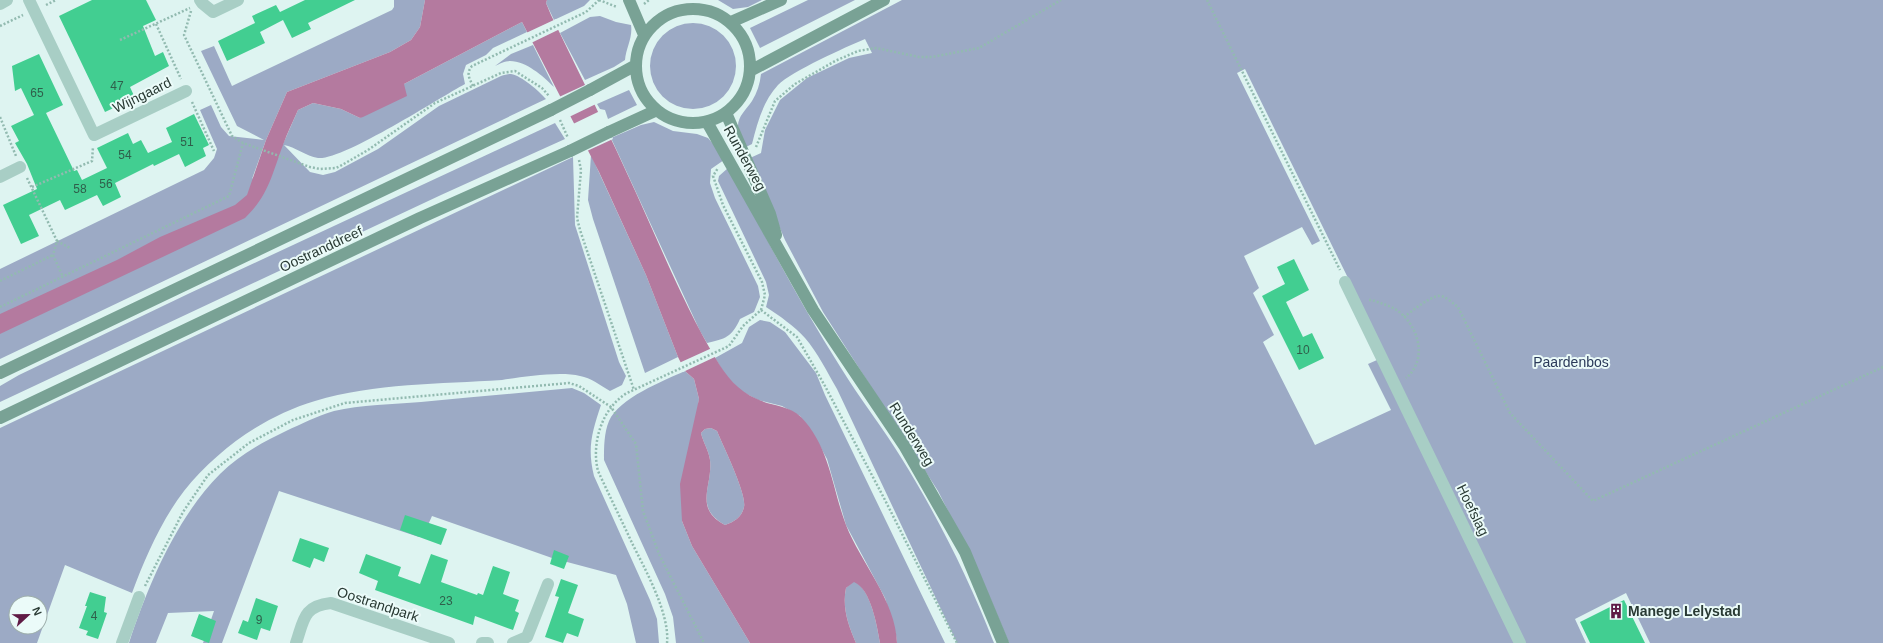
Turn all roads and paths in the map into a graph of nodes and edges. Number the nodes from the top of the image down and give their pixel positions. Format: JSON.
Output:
{"nodes":[{"id":1,"x":7,"y":0,"type":"edge"},
{"id":2,"x":29,"y":0,"type":"edge"},
{"id":3,"x":238,"y":0,"type":"edge"},
{"id":4,"x":599,"y":0,"type":"edge"},
{"id":5,"x":629,"y":0,"type":"edge"},
{"id":6,"x":781,"y":0,"type":"edge"},
{"id":7,"x":884,"y":0,"type":"edge"},
{"id":8,"x":1061,"y":0,"type":"edge"},
{"id":9,"x":1207,"y":0,"type":"edge"},
{"id":10,"x":201,"y":2,"type":"edge"},
{"id":11,"x":0,"y":4,"type":"edge"},
{"id":12,"x":687,"y":4,"type":"edge"},
{"id":13,"x":731,"y":22,"type":"junction"},
{"id":14,"x":156,"y":24,"type":"junction"},
{"id":15,"x":644,"y":35,"type":"junction"},
{"id":16,"x":120,"y":40,"type":"dead end"},
{"id":17,"x":636,"y":66,"type":"junction"},
{"id":18,"x":750,"y":71,"type":"junction"},
{"id":19,"x":473,"y":86,"type":"junction"},
{"id":20,"x":186,"y":91,"type":"junction"},
{"id":21,"x":553,"y":108,"type":"junction"},
{"id":22,"x":657,"y":110,"type":"junction"},
{"id":23,"x":726,"y":113,"type":"junction"},
{"id":24,"x":0,"y":117,"type":"edge"},
{"id":25,"x":707,"y":122,"type":"junction"},
{"id":26,"x":94,"y":135,"type":"junction"},
{"id":27,"x":243,"y":143,"type":"junction"},
{"id":28,"x":573,"y":150,"type":"junction"},
{"id":29,"x":214,"y":151,"type":"dead end"},
{"id":30,"x":744,"y":154,"type":"junction"},
{"id":31,"x":730,"y":162,"type":"junction"},
{"id":32,"x":20,"y":167,"type":"junction"},
{"id":33,"x":0,"y":177,"type":"edge"},
{"id":34,"x":32,"y":187,"type":"junction"},
{"id":35,"x":56,"y":242,"type":"junction"},
{"id":36,"x":70,"y":248,"type":"dead end"},
{"id":37,"x":780,"y":250,"type":"junction"},
{"id":38,"x":54,"y":255,"type":"junction"},
{"id":39,"x":63,"y":277,"type":"junction"},
{"id":40,"x":0,"y":281,"type":"edge"},
{"id":41,"x":1345,"y":282,"type":"joint"},
{"id":42,"x":1356,"y":304,"type":"junction"},
{"id":43,"x":0,"y":307,"type":"edge"},
{"id":44,"x":760,"y":310,"type":"junction"},
{"id":45,"x":1404,"y":317,"type":"junction"},
{"id":46,"x":1883,"y":367,"type":"edge"},
{"id":47,"x":0,"y":373,"type":"edge"},
{"id":48,"x":634,"y":390,"type":"junction"},
{"id":49,"x":1397,"y":391,"type":"junction"},
{"id":50,"x":611,"y":407,"type":"junction"},
{"id":51,"x":0,"y":418,"type":"edge"},
{"id":52,"x":548,"y":584,"type":"dead end"},
{"id":53,"x":139,"y":597,"type":"joint"},
{"id":54,"x":122,"y":643,"type":"edge"},
{"id":55,"x":296,"y":643,"type":"edge"},
{"id":56,"x":450,"y":643,"type":"edge"},
{"id":57,"x":482,"y":643,"type":"edge"},
{"id":58,"x":488,"y":643,"type":"edge"},
{"id":59,"x":513,"y":643,"type":"edge"},
{"id":60,"x":667,"y":643,"type":"edge"},
{"id":61,"x":704,"y":643,"type":"edge"},
{"id":62,"x":957,"y":643,"type":"edge"},
{"id":63,"x":1003,"y":643,"type":"edge"},
{"id":64,"x":1520,"y":643,"type":"edge"}],
"edges":[{"from":1,"to":11,"type":"street"},
{"from":2,"to":26,"type":"street"},
{"from":3,"to":10,"type":"street"},
{"from":4,"to":19,"type":"path"},
{"from":5,"to":15,"type":"main road"},
{"from":6,"to":13,"type":"main road"},
{"from":7,"to":18,"type":"main road"},
{"from":8,"to":30,"type":"path"},
{"from":9,"to":41,"type":"path"},
{"from":10,"to":14,"type":"path"},
{"from":10,"to":27,"type":"path"},
{"from":12,"to":13,"type":"main road"},
{"from":12,"to":15,"type":"main road"},
{"from":13,"to":18,"type":"main road"},
{"from":14,"to":16,"type":"path"},
{"from":14,"to":20,"type":"path"},
{"from":15,"to":17,"type":"main road"},
{"from":17,"to":21,"type":"main road","name":"Oostranddreef","bridge":true},
{"from":17,"to":22,"type":"main road"},
{"from":18,"to":23,"type":"main road"},
{"from":19,"to":21,"type":"path"},
{"from":19,"to":27,"type":"path"},
{"from":20,"to":26,"type":"street","name":"Wijngaard"},
{"from":20,"to":29,"type":"path","name":"Wijngaard"},
{"from":21,"to":28,"type":"path"},
{"from":21,"to":47,"type":"main road","name":"Oostranddreef"},
{"from":22,"to":25,"type":"main road"},
{"from":22,"to":28,"type":"main road","name":"Oostranddreef","bridge":true},
{"from":23,"to":25,"type":"main road"},
{"from":23,"to":30,"type":"main road","name":"Runderweg"},
{"from":24,"to":32,"type":"path"},
{"from":25,"to":31,"type":"main road","name":"Runderweg"},
{"from":26,"to":34,"type":"path"},
{"from":27,"to":39,"type":"path"},
{"from":28,"to":48,"type":"path"},
{"from":28,"to":51,"type":"main road","name":"Oostranddreef"},
{"from":30,"to":37,"type":"main road","name":"Runderweg"},
{"from":31,"to":37,"type":"main road","name":"Runderweg"},
{"from":31,"to":44,"type":"path"},
{"from":32,"to":33,"type":"street"},
{"from":32,"to":34,"type":"path"},
{"from":34,"to":35,"type":"path"},
{"from":35,"to":36,"type":"path"},
{"from":35,"to":38,"type":"path"},
{"from":37,"to":63,"type":"main road","name":"Runderweg"},
{"from":38,"to":39,"type":"path"},
{"from":38,"to":40,"type":"path"},
{"from":39,"to":43,"type":"path"},
{"from":41,"to":42,"type":"street","name":"Hoefslag"},
{"from":42,"to":45,"type":"path"},
{"from":42,"to":49,"type":"street","name":"Hoefslag"},
{"from":44,"to":48,"type":"path"},
{"from":44,"to":62,"type":"path"},
{"from":45,"to":46,"type":"path"},
{"from":45,"to":49,"type":"path"},
{"from":48,"to":50,"type":"path"},
{"from":49,"to":64,"type":"street","name":"Hoefslag"},
{"from":50,"to":53,"type":"path"},
{"from":50,"to":60,"type":"path"},
{"from":50,"to":61,"type":"path"},
{"from":52,"to":59,"type":"street"},
{"from":53,"to":54,"type":"street"},
{"from":55,"to":56,"type":"street","name":"Oostrandpark"},
{"from":57,"to":58,"type":"street"}]}
